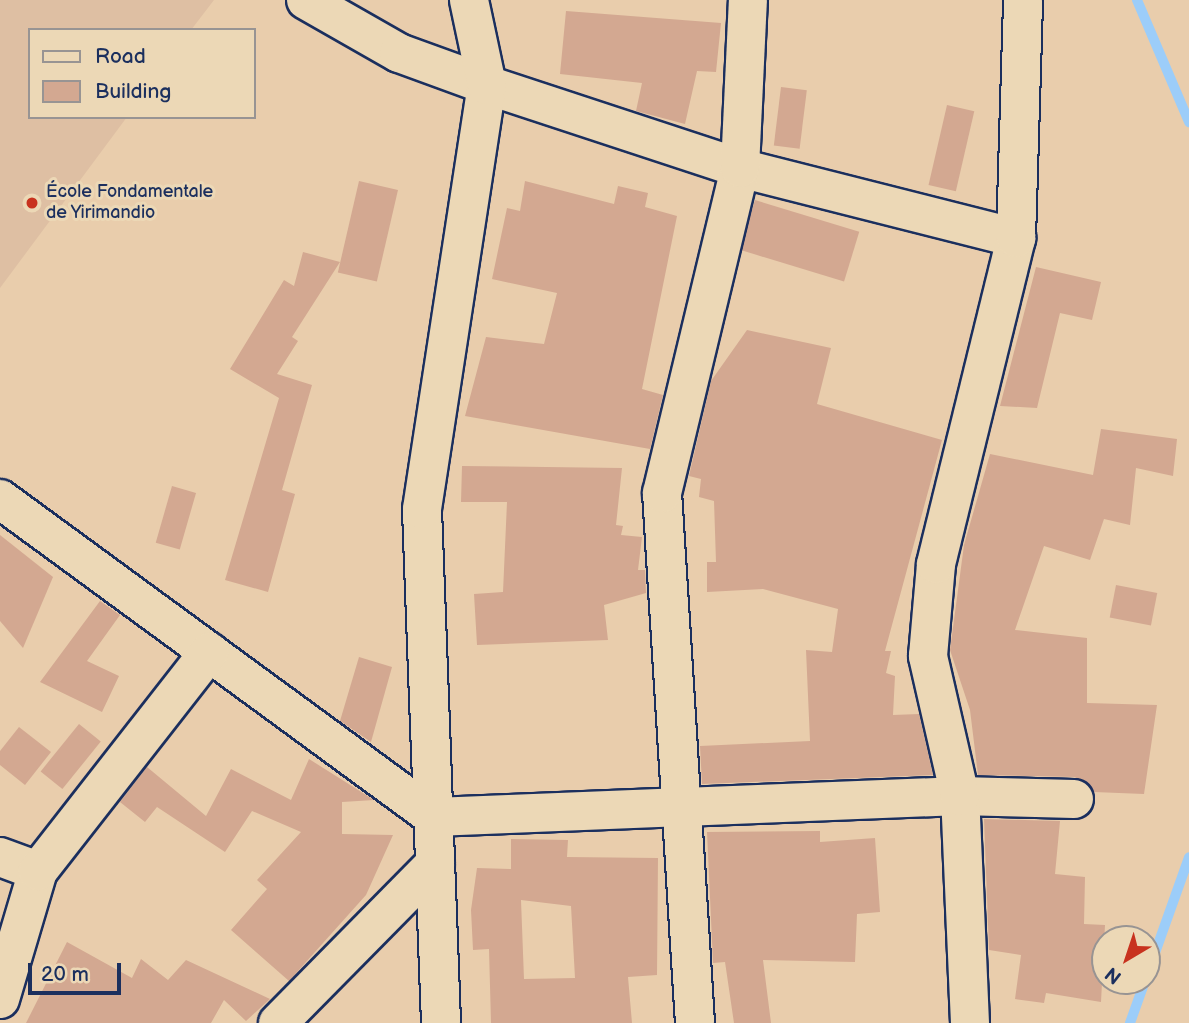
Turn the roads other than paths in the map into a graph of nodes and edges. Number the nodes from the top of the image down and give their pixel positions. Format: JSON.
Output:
{"nodes":[{"id":1,"x":306,"y":0,"type":"edge"},
{"id":2,"x":469,"y":0,"type":"edge"},
{"id":3,"x":748,"y":0,"type":"edge"},
{"id":4,"x":1023,"y":0,"type":"edge"},
{"id":5,"x":487,"y":85,"type":"junction"},
{"id":6,"x":740,"y":168,"type":"junction"},
{"id":7,"x":1016,"y":238,"type":"junction"},
{"id":8,"x":2,"y":504,"type":"edge"},
{"id":9,"x":209,"y":652,"type":"junction"},
{"id":10,"x":960,"y":796,"type":"junction"},
{"id":11,"x":1074,"y":799,"type":"dead end"},
{"id":12,"x":686,"y":807,"type":"junction"},
{"id":13,"x":434,"y":817,"type":"junction"},
{"id":14,"x":0,"y":857,"type":"edge"},
{"id":15,"x":435,"y":864,"type":"junction"},
{"id":16,"x":38,"y":871,"type":"junction"},
{"id":17,"x":0,"y":999,"type":"edge"},
{"id":18,"x":278,"y":1023,"type":"edge"},
{"id":19,"x":442,"y":1023,"type":"edge"},
{"id":20,"x":695,"y":1023,"type":"edge"},
{"id":21,"x":970,"y":1023,"type":"edge"}],
"edges":[{"from":1,"to":5,"type":"street"},
{"from":2,"to":5,"type":"street"},
{"from":3,"to":6,"type":"street"},
{"from":4,"to":7,"type":"street"},
{"from":5,"to":6,"type":"street"},
{"from":5,"to":13,"type":"street"},
{"from":6,"to":7,"type":"street"},
{"from":6,"to":12,"type":"street"},
{"from":7,"to":10,"type":"street"},
{"from":8,"to":9,"type":"street"},
{"from":9,"to":13,"type":"street"},
{"from":9,"to":16,"type":"street"},
{"from":10,"to":11,"type":"street"},
{"from":10,"to":12,"type":"street"},
{"from":10,"to":21,"type":"street"},
{"from":12,"to":13,"type":"street"},
{"from":12,"to":20,"type":"street"},
{"from":13,"to":15,"type":"street"},
{"from":14,"to":16,"type":"street"},
{"from":15,"to":18,"type":"street"},
{"from":15,"to":19,"type":"street"},
{"from":16,"to":17,"type":"street"}]}
